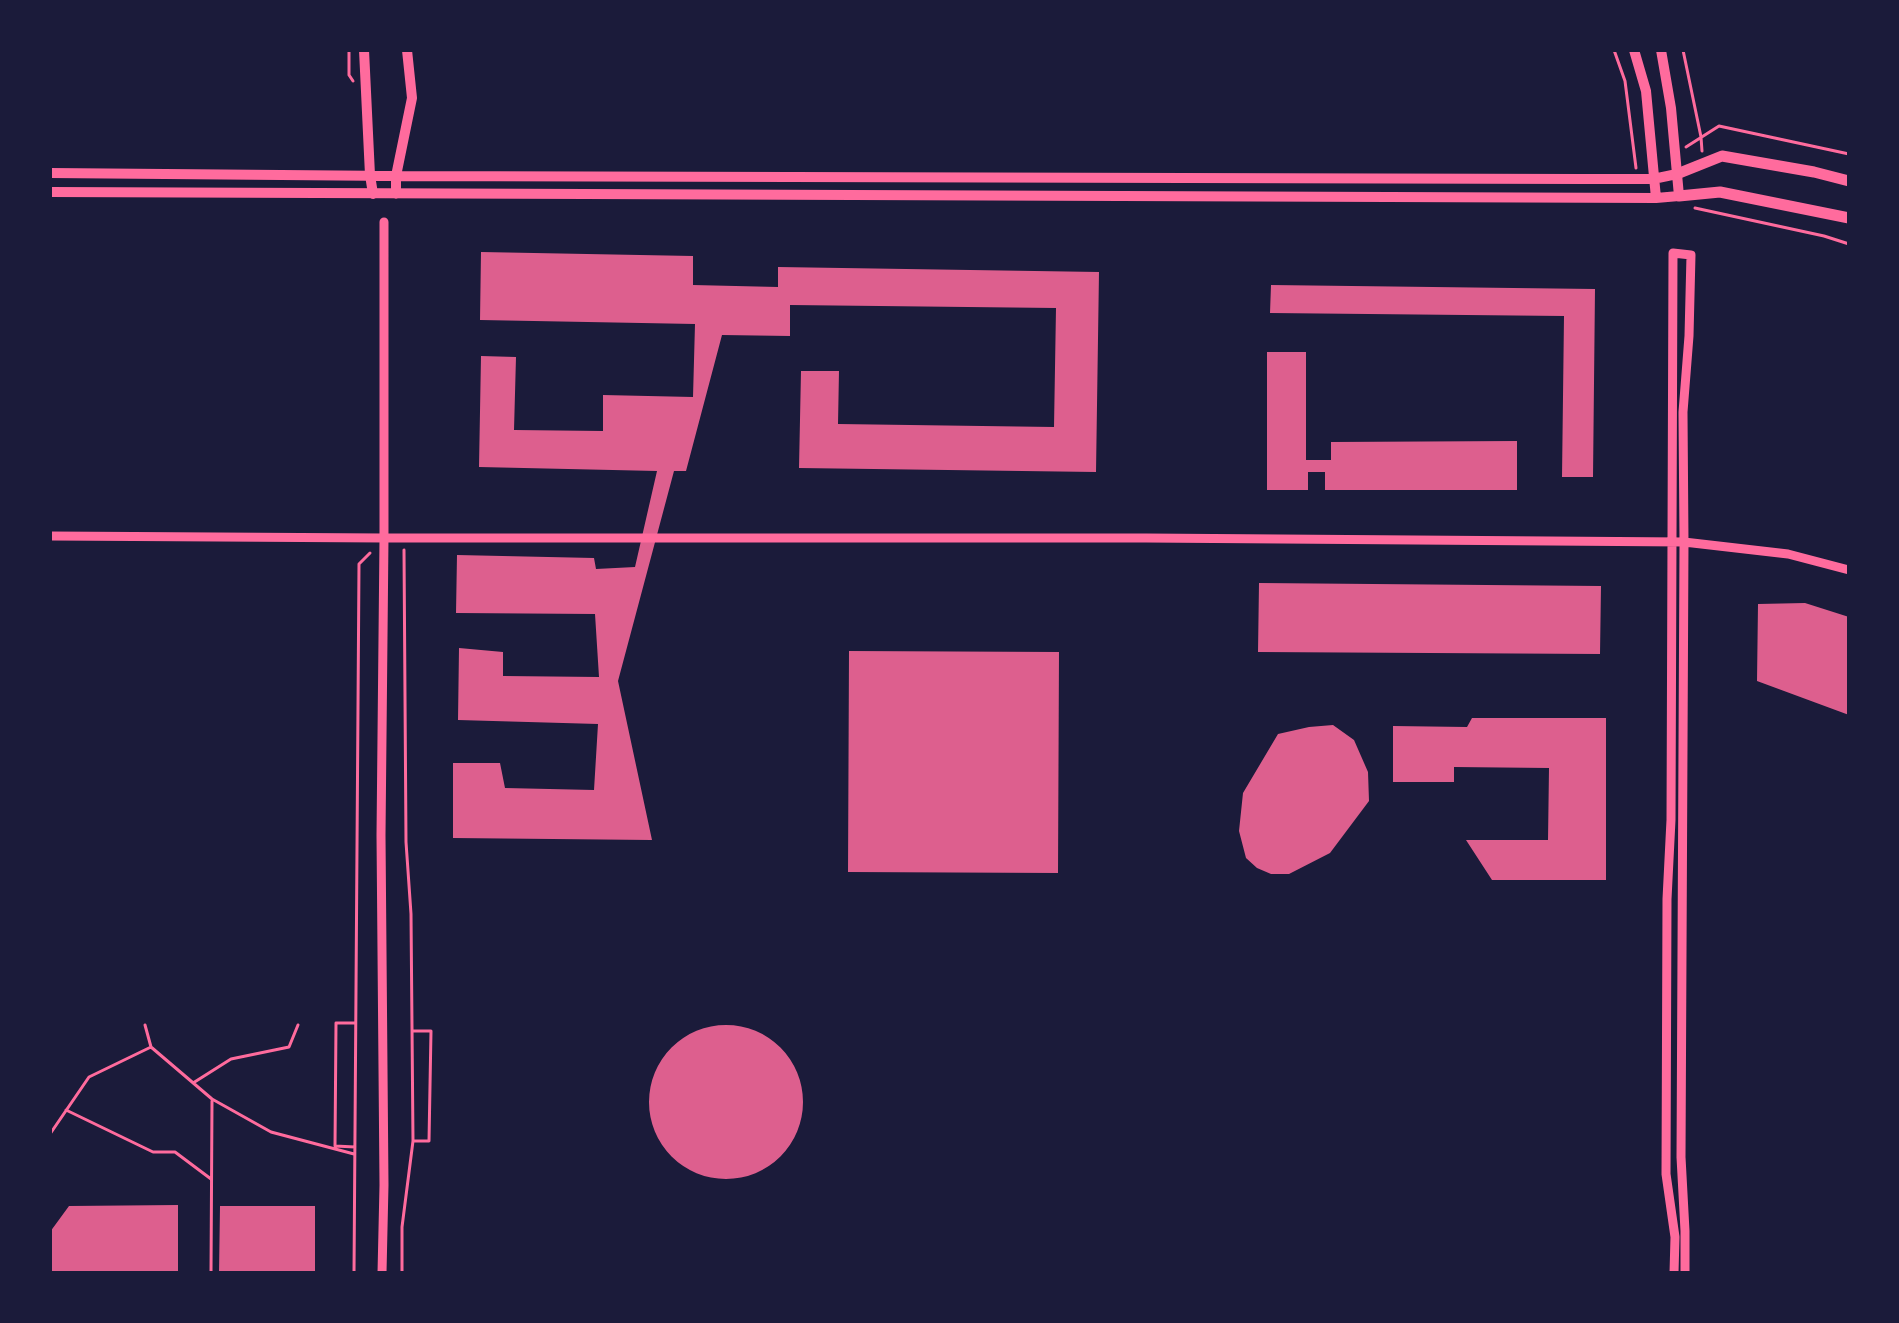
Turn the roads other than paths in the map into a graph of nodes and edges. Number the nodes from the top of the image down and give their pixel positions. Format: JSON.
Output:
{"nodes":[{"id":1,"x":364,"y":50,"type":"edge"},
{"id":2,"x":407,"y":50,"type":"edge"},
{"id":3,"x":1634,"y":50,"type":"edge"},
{"id":4,"x":1661,"y":50,"type":"edge"},
{"id":5,"x":50,"y":173,"type":"edge"},
{"id":6,"x":1677,"y":174,"type":"junction"},
{"id":7,"x":370,"y":175,"type":"junction"},
{"id":8,"x":396,"y":176,"type":"junction"},
{"id":9,"x":1653,"y":179,"type":"junction"},
{"id":10,"x":1849,"y":181,"type":"edge"},
{"id":11,"x":50,"y":192,"type":"edge"},
{"id":12,"x":373,"y":194,"type":"junction"},
{"id":13,"x":396,"y":194,"type":"junction"},
{"id":14,"x":1679,"y":196,"type":"junction"},
{"id":15,"x":1656,"y":198,"type":"junction"},
{"id":16,"x":1849,"y":218,"type":"edge"},
{"id":17,"x":384,"y":222,"type":"dead end"},
{"id":18,"x":50,"y":536,"type":"edge"},
{"id":19,"x":384,"y":538,"type":"junction"},
{"id":20,"x":1672,"y":542,"type":"junction"},
{"id":21,"x":1684,"y":542,"type":"junction"},
{"id":22,"x":1849,"y":570,"type":"edge"},
{"id":23,"x":382,"y":1273,"type":"edge"},
{"id":24,"x":1674,"y":1273,"type":"edge"},
{"id":25,"x":1685,"y":1273,"type":"edge"}],
"edges":[{"from":1,"to":7,"type":"main road"},
{"from":2,"to":8,"type":"main road"},
{"from":3,"to":9,"type":"main road"},
{"from":4,"to":6,"type":"main road"},
{"from":5,"to":7,"type":"main road"},
{"from":6,"to":9,"type":"main road"},
{"from":6,"to":10,"type":"main road"},
{"from":6,"to":14,"type":"main road"},
{"from":7,"to":8,"type":"main road"},
{"from":7,"to":12,"type":"main road"},
{"from":8,"to":9,"type":"main road"},
{"from":8,"to":13,"type":"main road"},
{"from":9,"to":15,"type":"main road"},
{"from":11,"to":12,"type":"main road"},
{"from":12,"to":13,"type":"main road"},
{"from":13,"to":15,"type":"main road"},
{"from":14,"to":15,"type":"main road"},
{"from":14,"to":16,"type":"main road"},
{"from":17,"to":19,"type":"street"},
{"from":18,"to":19,"type":"street"},
{"from":19,"to":20,"type":"street"},
{"from":19,"to":23,"type":"street"},
{"from":20,"to":21,"type":"street"},
{"from":20,"to":21,"type":"street"},
{"from":20,"to":24,"type":"street"},
{"from":21,"to":22,"type":"street"},
{"from":21,"to":25,"type":"street"}]}
